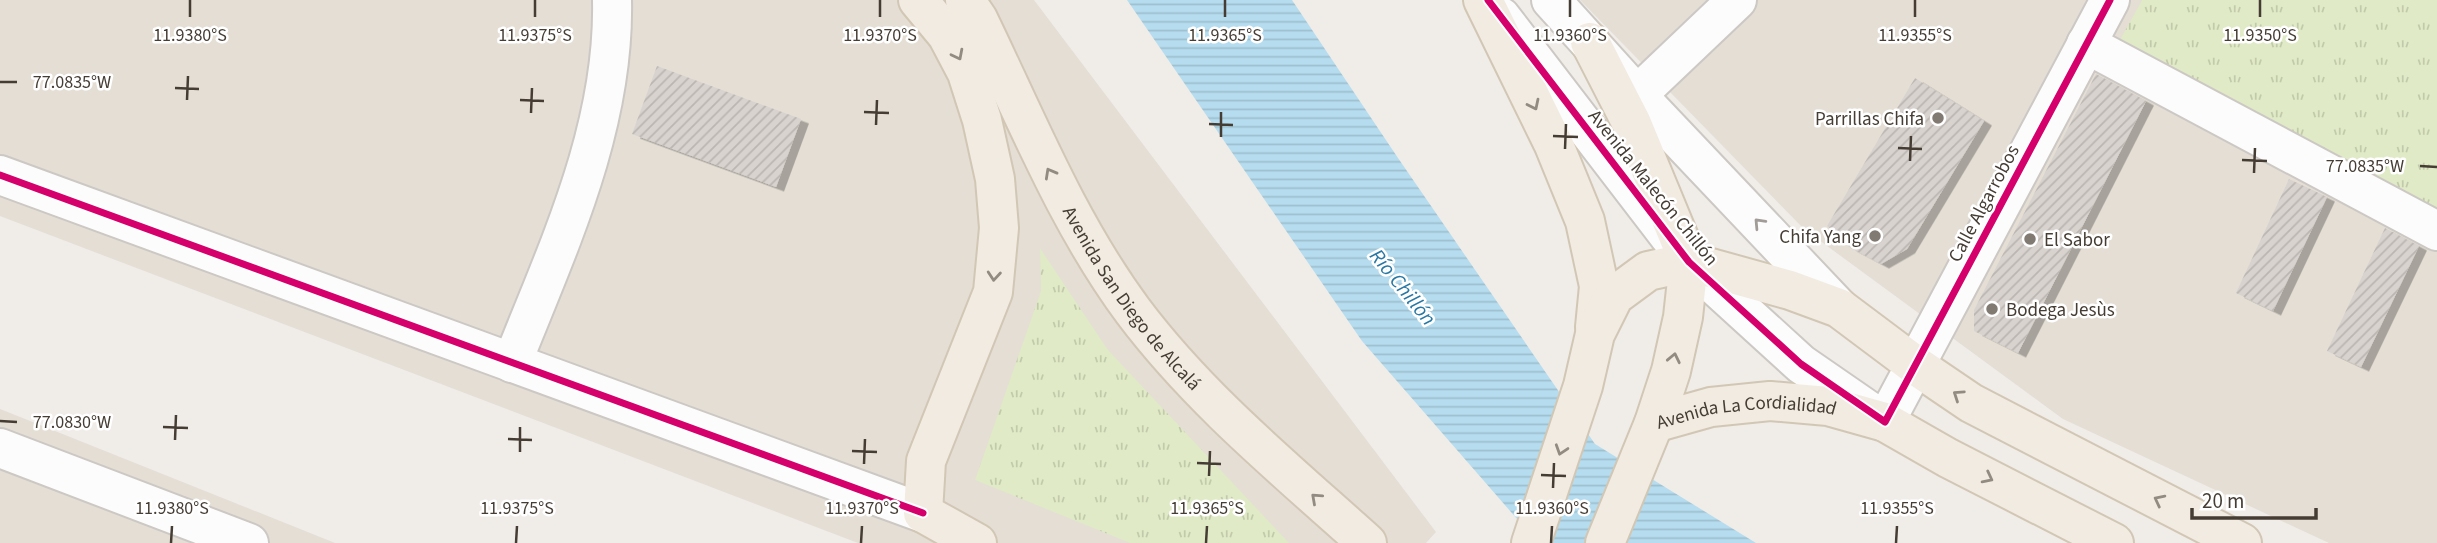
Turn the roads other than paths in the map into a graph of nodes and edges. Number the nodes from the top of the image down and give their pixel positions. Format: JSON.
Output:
{"nodes":[{"id":1,"x":612,"y":0,"type":"edge"},
{"id":2,"x":918,"y":0,"type":"edge"},
{"id":3,"x":965,"y":0,"type":"edge"},
{"id":4,"x":1483,"y":0,"type":"edge"},
{"id":5,"x":1488,"y":0,"type":"edge"},
{"id":6,"x":1551,"y":0,"type":"edge"},
{"id":7,"x":1737,"y":0,"type":"edge"},
{"id":8,"x":2110,"y":0,"type":"edge"},
{"id":9,"x":1590,"y":42,"type":"junction"},
{"id":10,"x":2086,"y":44,"type":"junction"},
{"id":11,"x":1637,"y":95,"type":"junction"},
{"id":12,"x":0,"y":175,"type":"edge"},
{"id":13,"x":2437,"y":231,"type":"edge"},
{"id":14,"x":1689,"y":262,"type":"junction"},
{"id":15,"x":1839,"y":308,"type":"junction"},
{"id":16,"x":1594,"y":334,"type":"junction"},
{"id":17,"x":512,"y":363,"type":"junction"},
{"id":18,"x":1915,"y":365,"type":"junction"},
{"id":19,"x":1885,"y":422,"type":"junction"},
{"id":20,"x":1654,"y":423,"type":"junction"},
{"id":21,"x":0,"y":448,"type":"edge"},
{"id":22,"x":923,"y":513,"type":"junction"},
{"id":23,"x":249,"y":543,"type":"edge"},
{"id":24,"x":977,"y":543,"type":"edge"},
{"id":25,"x":1367,"y":543,"type":"edge"},
{"id":26,"x":1531,"y":543,"type":"edge"},
{"id":27,"x":1605,"y":543,"type":"edge"},
{"id":28,"x":2113,"y":543,"type":"edge"},
{"id":29,"x":2242,"y":543,"type":"edge"}],
"edges":[{"from":1,"to":17,"type":"street"},
{"from":2,"to":22,"type":"main road","one_way":true},
{"from":25,"to":3,"type":"main road","name":"Avenida San Diego de Alcalá","one_way":true},
{"from":4,"to":16,"type":"main road","one_way":true},
{"from":5,"to":14,"type":"street","name":"Avenida Malecón Chillón"},
{"from":6,"to":9,"type":"street"},
{"from":7,"to":11,"type":"street"},
{"from":8,"to":10,"type":"street","name":"Calle Algarrobos"},
{"from":9,"to":11,"type":"street"},
{"from":9,"to":14,"type":"main road"},
{"from":10,"to":13,"type":"street"},
{"from":10,"to":18,"type":"street","name":"Calle Algarrobos"},
{"from":15,"to":11,"type":"street","one_way":true},
{"from":12,"to":17,"type":"street"},
{"from":14,"to":15,"type":"main road"},
{"from":14,"to":16,"type":"main road"},
{"from":14,"to":19,"type":"street","name":"Avenida Malecón Chillón"},
{"from":20,"to":14,"type":"main road","one_way":true},
{"from":15,"to":18,"type":"main road"},
{"from":16,"to":26,"type":"main road","one_way":true},
{"from":17,"to":22,"type":"street"},
{"from":18,"to":19,"type":"street","name":"Calle Algarrobos"},
{"from":29,"to":18,"type":"main road","one_way":true},
{"from":19,"to":20,"type":"main road","name":"Avenida La Cordialidad"},
{"from":19,"to":28,"type":"main road","name":"Avenida Malecón Chillón","one_way":true},
{"from":20,"to":27,"type":"main road","name":"Avenida La Cordialidad"},
{"from":21,"to":23,"type":"street"},
{"from":22,"to":24,"type":"main road"}]}
